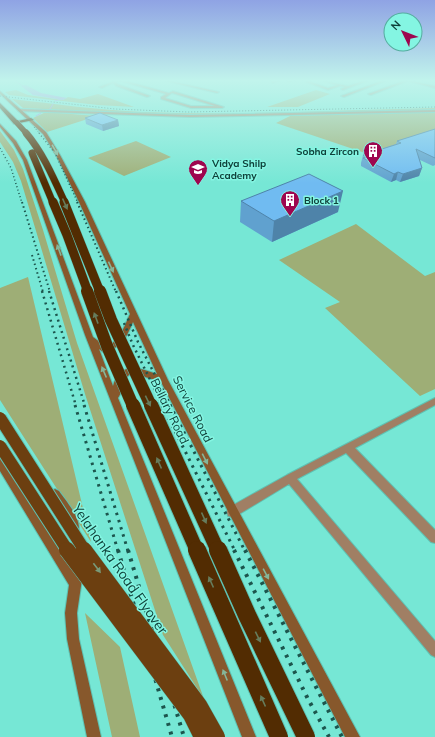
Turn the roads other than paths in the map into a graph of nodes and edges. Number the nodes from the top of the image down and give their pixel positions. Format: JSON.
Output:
{"nodes":[{"id":1,"x":25,"y":114,"type":"edge"},
{"id":2,"x":144,"y":114,"type":"edge"},
{"id":3,"x":269,"y":114,"type":"edge"},
{"id":4,"x":31,"y":120,"type":"junction"},
{"id":5,"x":9,"y":122,"type":"edge"},
{"id":6,"x":133,"y":315,"type":"junction"},
{"id":7,"x":89,"y":335,"type":"junction"},
{"id":8,"x":164,"y":380,"type":"junction"},
{"id":9,"x":115,"y":398,"type":"junction"},
{"id":10,"x":435,"y":401,"type":"edge"},
{"id":11,"x":0,"y":410,"type":"edge"},
{"id":12,"x":0,"y":418,"type":"edge"},
{"id":13,"x":0,"y":446,"type":"edge"},
{"id":14,"x":348,"y":448,"type":"junction"},
{"id":15,"x":0,"y":462,"type":"edge"},
{"id":16,"x":290,"y":478,"type":"junction"},
{"id":17,"x":232,"y":512,"type":"junction"},
{"id":18,"x":435,"y":538,"type":"edge"},
{"id":19,"x":75,"y":584,"type":"junction"},
{"id":20,"x":435,"y":651,"type":"edge"},
{"id":21,"x":94,"y":737,"type":"edge"},
{"id":22,"x":202,"y":737,"type":"edge"},
{"id":23,"x":217,"y":737,"type":"edge"},
{"id":24,"x":249,"y":737,"type":"edge"},
{"id":25,"x":279,"y":737,"type":"edge"},
{"id":26,"x":306,"y":737,"type":"edge"},
{"id":27,"x":353,"y":737,"type":"edge"}],
"edges":[{"from":1,"to":4,"type":"main road","name":"Service Road"},
{"from":2,"to":3,"type":"street"},
{"from":4,"to":5,"type":"highway"},
{"from":4,"to":6,"type":"main road","name":"Service Road","one_way":true},
{"from":7,"to":5,"type":"main road","one_way":true},
{"from":25,"to":5,"type":"highway","name":"Bellary Road","one_way":true,"bridge":true},
{"from":5,"to":26,"type":"highway","name":"Bellary Road","one_way":true,"bridge":true},
{"from":6,"to":7,"type":"main road"},
{"from":6,"to":8,"type":"main road","name":"Service Road"},
{"from":9,"to":7,"type":"main road","one_way":true},
{"from":8,"to":9,"type":"main road"},
{"from":8,"to":17,"type":"main road","name":"Service Road","one_way":true},
{"from":24,"to":9,"type":"main road","one_way":true},
{"from":10,"to":14,"type":"street"},
{"from":11,"to":19,"type":"main road"},
{"from":12,"to":23,"type":"main road","name":"Yelahanka Road Flyover","one_way":true,"bridge":true},
{"from":13,"to":22,"type":"main road","bridge":true},
{"from":14,"to":16,"type":"street"},
{"from":14,"to":18,"type":"street"},
{"from":15,"to":19,"type":"main road"},
{"from":16,"to":17,"type":"street"},
{"from":16,"to":20,"type":"street"},
{"from":17,"to":27,"type":"main road","name":"Service Road","one_way":true},
{"from":19,"to":21,"type":"main road"}]}
